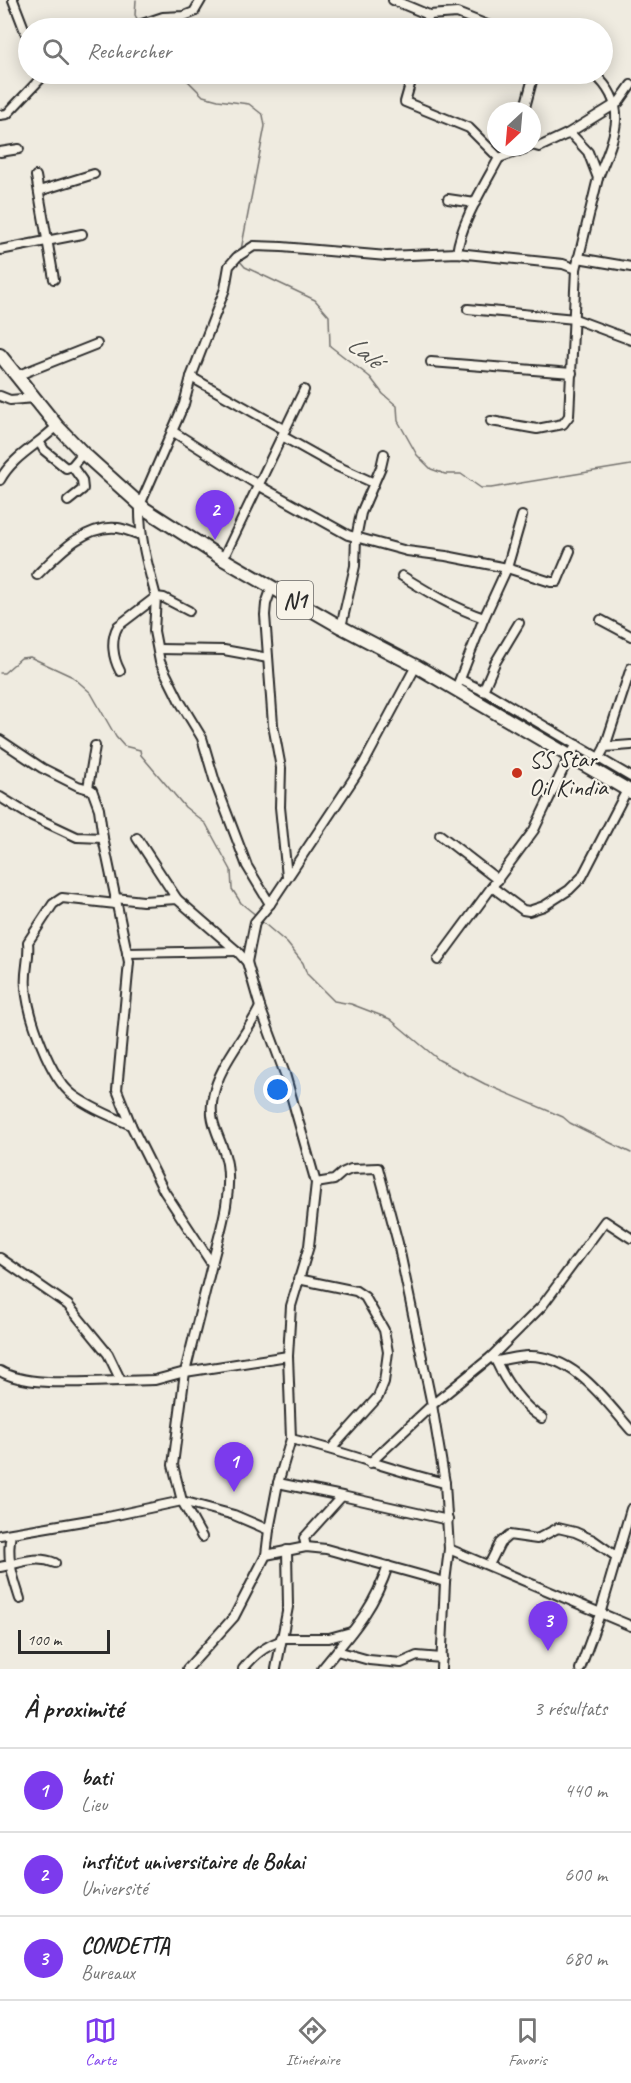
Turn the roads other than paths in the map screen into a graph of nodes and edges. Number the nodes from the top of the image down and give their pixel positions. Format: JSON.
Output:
{"nodes":[{"id":1,"x":13,"y":0,"type":"edge"},
{"id":2,"x":201,"y":0,"type":"edge"},
{"id":3,"x":393,"y":0,"type":"edge"},
{"id":4,"x":429,"y":15,"type":"junction"},
{"id":5,"x":20,"y":18,"type":"edge"},
{"id":6,"x":161,"y":18,"type":"edge"},
{"id":7,"x":428,"y":18,"type":"edge"},
{"id":8,"x":470,"y":18,"type":"edge"},
{"id":9,"x":36,"y":84,"type":"edge"},
{"id":10,"x":410,"y":84,"type":"edge"},
{"id":11,"x":531,"y":84,"type":"edge"},
{"id":12,"x":607,"y":84,"type":"edge"},
{"id":13,"x":631,"y":85,"type":"edge"},
{"id":14,"x":526,"y":102,"type":"edge"},
{"id":15,"x":619,"y":102,"type":"junction"},
{"id":16,"x":0,"y":116,"type":"edge"},
{"id":17,"x":567,"y":134,"type":"junction"},
{"id":18,"x":541,"y":146,"type":"edge"},
{"id":19,"x":19,"y":149,"type":"dead end"},
{"id":20,"x":0,"y":152,"type":"edge"},
{"id":21,"x":504,"y":156,"type":"edge"},
{"id":22,"x":499,"y":158,"type":"junction"},
{"id":23,"x":94,"y":174,"type":"dead end"},
{"id":24,"x":36,"y":176,"type":"dead end"},
{"id":25,"x":598,"y":178,"type":"junction"},
{"id":26,"x":39,"y":191,"type":"junction"},
{"id":27,"x":448,"y":199,"type":"dead end"},
{"id":28,"x":475,"y":203,"type":"junction"},
{"id":29,"x":82,"y":234,"type":"dead end"},
{"id":30,"x":48,"y":242,"type":"junction"},
{"id":31,"x":0,"y":250,"type":"edge"},
{"id":32,"x":457,"y":254,"type":"junction"},
{"id":33,"x":578,"y":258,"type":"junction"},
{"id":34,"x":631,"y":266,"type":"edge"},
{"id":35,"x":576,"y":269,"type":"junction"},
{"id":36,"x":54,"y":279,"type":"dead end"},
{"id":37,"x":468,"y":309,"type":"dead end"},
{"id":38,"x":575,"y":319,"type":"junction"},
{"id":39,"x":631,"y":340,"type":"edge"},
{"id":40,"x":97,"y":344,"type":"dead end"},
{"id":41,"x":0,"y":355,"type":"edge"},
{"id":42,"x":431,"y":362,"type":"dead end"},
{"id":43,"x":572,"y":373,"type":"junction"},
{"id":44,"x":16,"y":376,"type":"junction"},
{"id":45,"x":191,"y":377,"type":"junction"},
{"id":46,"x":304,"y":390,"type":"dead end"},
{"id":47,"x":0,"y":396,"type":"edge"},
{"id":48,"x":35,"y":398,"type":"junction"},
{"id":49,"x":491,"y":421,"type":"dead end"},
{"id":50,"x":57,"y":426,"type":"junction"},
{"id":51,"x":172,"y":431,"type":"junction"},
{"id":52,"x":283,"y":433,"type":"junction"},
{"id":53,"x":40,"y":443,"type":"junction"},
{"id":54,"x":82,"y":453,"type":"junction"},
{"id":55,"x":384,"y":454,"type":"dead end"},
{"id":56,"x":72,"y":466,"type":"junction"},
{"id":57,"x":0,"y":480,"type":"edge"},
{"id":58,"x":374,"y":483,"type":"junction"},
{"id":59,"x":258,"y":485,"type":"junction"},
{"id":60,"x":68,"y":501,"type":"dead end"},
{"id":61,"x":140,"y":505,"type":"junction"},
{"id":62,"x":522,"y":516,"type":"dead end"},
{"id":63,"x":141,"y":535,"type":"junction"},
{"id":64,"x":356,"y":538,"type":"junction"},
{"id":65,"x":570,"y":551,"type":"dead end"},
{"id":66,"x":223,"y":559,"type":"junction"},
{"id":67,"x":507,"y":568,"type":"junction"},
{"id":68,"x":37,"y":575,"type":"dead end"},
{"id":69,"x":402,"y":576,"type":"dead end"},
{"id":70,"x":272,"y":587,"type":"junction"},
{"id":71,"x":156,"y":597,"type":"junction"},
{"id":72,"x":189,"y":610,"type":"dead end"},
{"id":73,"x":484,"y":618,"type":"junction"},
{"id":74,"x":601,"y":620,"type":"dead end"},
{"id":75,"x":519,"y":623,"type":"dead end"},
{"id":76,"x":341,"y":627,"type":"junction"},
{"id":77,"x":631,"y":636,"type":"edge"},
{"id":78,"x":158,"y":649,"type":"junction"},
{"id":79,"x":268,"y":658,"type":"junction"},
{"id":80,"x":416,"y":666,"type":"junction"},
{"id":81,"x":631,"y":668,"type":"edge"},
{"id":82,"x":120,"y":671,"type":"dead end"},
{"id":83,"x":457,"y":685,"type":"junction"},
{"id":84,"x":485,"y":692,"type":"junction"},
{"id":85,"x":482,"y":706,"type":"junction"},
{"id":86,"x":0,"y":740,"type":"edge"},
{"id":87,"x":631,"y":745,"type":"edge"},
{"id":88,"x":95,"y":746,"type":"dead end"},
{"id":89,"x":605,"y":747,"type":"junction"},
{"id":90,"x":573,"y":750,"type":"junction"},
{"id":91,"x":599,"y":758,"type":"junction"},
{"id":92,"x":631,"y":777,"type":"edge"},
{"id":93,"x":88,"y":788,"type":"junction"},
{"id":94,"x":629,"y":791,"type":"edge"},
{"id":95,"x":0,"y":797,"type":"edge"},
{"id":96,"x":440,"y":834,"type":"dead end"},
{"id":97,"x":103,"y":838,"type":"junction"},
{"id":98,"x":137,"y":838,"type":"dead end"},
{"id":99,"x":287,"y":877,"type":"junction"},
{"id":100,"x":495,"y":883,"type":"junction"},
{"id":101,"x":177,"y":898,"type":"junction"},
{"id":102,"x":116,"y":901,"type":"junction"},
{"id":103,"x":270,"y":904,"type":"junction"},
{"id":104,"x":237,"y":951,"type":"junction"},
{"id":105,"x":127,"y":953,"type":"junction"},
{"id":106,"x":438,"y":960,"type":"dead end"},
{"id":107,"x":247,"y":962,"type":"junction"},
{"id":108,"x":260,"y":1007,"type":"junction"},
{"id":109,"x":130,"y":1125,"type":"junction"},
{"id":110,"x":316,"y":1183,"type":"junction"},
{"id":111,"x":631,"y":1238,"type":"edge"},
{"id":112,"x":0,"y":1258,"type":"edge"},
{"id":113,"x":212,"y":1263,"type":"junction"},
{"id":114,"x":298,"y":1279,"type":"junction"},
{"id":115,"x":288,"y":1356,"type":"junction"},
{"id":116,"x":493,"y":1359,"type":"junction"},
{"id":117,"x":0,"y":1371,"type":"edge"},
{"id":118,"x":185,"y":1372,"type":"junction"},
{"id":119,"x":121,"y":1381,"type":"junction"},
{"id":120,"x":432,"y":1405,"type":"junction"},
{"id":121,"x":542,"y":1418,"type":"dead end"},
{"id":122,"x":631,"y":1430,"type":"edge"},
{"id":123,"x":291,"y":1439,"type":"junction"},
{"id":124,"x":332,"y":1449,"type":"junction"},
{"id":125,"x":370,"y":1462,"type":"junction"},
{"id":126,"x":278,"y":1483,"type":"junction"},
{"id":127,"x":445,"y":1483,"type":"junction"},
{"id":128,"x":342,"y":1496,"type":"junction"},
{"id":129,"x":182,"y":1501,"type":"junction"},
{"id":130,"x":631,"y":1509,"type":"edge"},
{"id":131,"x":448,"y":1520,"type":"junction"},
{"id":132,"x":269,"y":1530,"type":"junction"},
{"id":133,"x":11,"y":1534,"type":"junction"},
{"id":134,"x":0,"y":1536,"type":"edge"},
{"id":135,"x":202,"y":1537,"type":"dead end"},
{"id":136,"x":306,"y":1547,"type":"junction"},
{"id":137,"x":449,"y":1549,"type":"junction"},
{"id":138,"x":287,"y":1550,"type":"junction"},
{"id":139,"x":266,"y":1555,"type":"junction"},
{"id":140,"x":617,"y":1557,"type":"junction"},
{"id":141,"x":56,"y":1563,"type":"dead end"},
{"id":142,"x":9,"y":1565,"type":"junction"},
{"id":143,"x":489,"y":1565,"type":"junction"},
{"id":144,"x":388,"y":1566,"type":"junction"},
{"id":145,"x":0,"y":1567,"type":"edge"},
{"id":146,"x":445,"y":1582,"type":"junction"},
{"id":147,"x":20,"y":1599,"type":"dead end"},
{"id":148,"x":600,"y":1614,"type":"junction"},
{"id":149,"x":631,"y":1626,"type":"edge"},
{"id":150,"x":352,"y":1632,"type":"junction"},
{"id":151,"x":280,"y":1639,"type":"junction"},
{"id":152,"x":337,"y":1651,"type":"junction"},
{"id":153,"x":442,"y":1658,"type":"junction"},
{"id":154,"x":187,"y":1669,"type":"edge"},
{"id":155,"x":243,"y":1669,"type":"edge"},
{"id":156,"x":276,"y":1669,"type":"edge"},
{"id":157,"x":322,"y":1669,"type":"edge"},
{"id":158,"x":441,"y":1669,"type":"edge"},
{"id":159,"x":580,"y":1669,"type":"edge"}],
"edges":[{"from":1,"to":5,"type":"street"},
{"from":2,"to":6,"type":"street"},
{"from":3,"to":4,"type":"street"},
{"from":4,"to":7,"type":"street"},
{"from":4,"to":8,"type":"street"},
{"from":9,"to":16,"type":"street"},
{"from":10,"to":22,"type":"street"},
{"from":11,"to":14,"type":"street"},
{"from":12,"to":15,"type":"street"},
{"from":13,"to":15,"type":"street"},
{"from":15,"to":17,"type":"street"},
{"from":15,"to":25,"type":"street"},
{"from":17,"to":18,"type":"street"},
{"from":17,"to":25,"type":"street"},
{"from":19,"to":20,"type":"street"},
{"from":21,"to":22,"type":"street"},
{"from":22,"to":28,"type":"street"},
{"from":23,"to":26,"type":"street"},
{"from":24,"to":26,"type":"street"},
{"from":25,"to":33,"type":"street"},
{"from":26,"to":30,"type":"street"},
{"from":27,"to":28,"type":"street"},
{"from":28,"to":32,"type":"street"},
{"from":29,"to":30,"type":"street"},
{"from":30,"to":31,"type":"street"},
{"from":30,"to":36,"type":"street"},
{"from":32,"to":35,"type":"street"},
{"from":32,"to":45,"type":"street"},
{"from":33,"to":34,"type":"street"},
{"from":33,"to":35,"type":"street"},
{"from":35,"to":38,"type":"street"},
{"from":37,"to":38,"type":"street"},
{"from":38,"to":39,"type":"street"},
{"from":38,"to":43,"type":"street"},
{"from":40,"to":44,"type":"street"},
{"from":41,"to":44,"type":"highway","number":"N1"},
{"from":42,"to":43,"type":"street"},
{"from":43,"to":49,"type":"street"},
{"from":44,"to":48,"type":"highway","number":"N1"},
{"from":45,"to":51,"type":"street"},
{"from":45,"to":52,"type":"street"},
{"from":46,"to":52,"type":"street"},
{"from":47,"to":48,"type":"street"},
{"from":48,"to":50,"type":"highway","number":"N1"},
{"from":50,"to":53,"type":"street"},
{"from":50,"to":54,"type":"highway","number":"N1"},
{"from":51,"to":59,"type":"street"},
{"from":51,"to":61,"type":"street"},
{"from":52,"to":58,"type":"street"},
{"from":52,"to":59,"type":"street"},
{"from":53,"to":56,"type":"street"},
{"from":53,"to":57,"type":"street"},
{"from":54,"to":56,"type":"street"},
{"from":54,"to":61,"type":"highway","number":"N1"},
{"from":55,"to":58,"type":"street"},
{"from":56,"to":60,"type":"street"},
{"from":58,"to":64,"type":"street"},
{"from":59,"to":64,"type":"street"},
{"from":59,"to":66,"type":"street"},
{"from":61,"to":63,"type":"street"},
{"from":61,"to":66,"type":"highway","number":"N1"},
{"from":62,"to":67,"type":"street"},
{"from":63,"to":68,"type":"street"},
{"from":63,"to":71,"type":"street"},
{"from":64,"to":67,"type":"street"},
{"from":64,"to":76,"type":"street"},
{"from":65,"to":67,"type":"street"},
{"from":66,"to":70,"type":"highway","number":"N1"},
{"from":67,"to":73,"type":"street"},
{"from":69,"to":73,"type":"street"},
{"from":70,"to":76,"type":"highway","number":"N1"},
{"from":70,"to":79,"type":"street"},
{"from":71,"to":72,"type":"street"},
{"from":71,"to":78,"type":"street"},
{"from":71,"to":82,"type":"street"},
{"from":73,"to":83,"type":"street"},
{"from":74,"to":77,"type":"street"},
{"from":75,"to":84,"type":"street"},
{"from":76,"to":80,"type":"highway","number":"N1"},
{"from":78,"to":79,"type":"street"},
{"from":78,"to":103,"type":"street"},
{"from":79,"to":99,"type":"street"},
{"from":80,"to":83,"type":"highway","number":"N1"},
{"from":80,"to":99,"type":"street"},
{"from":81,"to":89,"type":"street"},
{"from":83,"to":84,"type":"street"},
{"from":83,"to":85,"type":"highway","number":"N1"},
{"from":84,"to":85,"type":"street"},
{"from":84,"to":90,"type":"street"},
{"from":85,"to":90,"type":"highway","number":"N1"},
{"from":86,"to":93,"type":"street"},
{"from":87,"to":89,"type":"street"},
{"from":88,"to":93,"type":"street"},
{"from":89,"to":91,"type":"street"},
{"from":90,"to":91,"type":"street"},
{"from":90,"to":94,"type":"highway","number":"N1"},
{"from":90,"to":100,"type":"street"},
{"from":91,"to":92,"type":"street"},
{"from":93,"to":97,"type":"street"},
{"from":94,"to":100,"type":"street"},
{"from":95,"to":97,"type":"street"},
{"from":96,"to":100,"type":"street"},
{"from":97,"to":102,"type":"street"},
{"from":98,"to":101,"type":"street"},
{"from":99,"to":103,"type":"street"},
{"from":100,"to":106,"type":"street"},
{"from":101,"to":102,"type":"street"},
{"from":101,"to":104,"type":"street"},
{"from":102,"to":105,"type":"street"},
{"from":102,"to":109,"type":"street"},
{"from":103,"to":107,"type":"street"},
{"from":104,"to":105,"type":"street"},
{"from":104,"to":107,"type":"street"},
{"from":105,"to":109,"type":"street"},
{"from":107,"to":108,"type":"street"},
{"from":108,"to":110,"type":"street"},
{"from":108,"to":113,"type":"street"},
{"from":109,"to":113,"type":"street"},
{"from":110,"to":114,"type":"street"},
{"from":110,"to":120,"type":"street"},
{"from":111,"to":116,"type":"street"},
{"from":112,"to":119,"type":"street"},
{"from":113,"to":118,"type":"street"},
{"from":114,"to":115,"type":"street"},
{"from":114,"to":124,"type":"street"},
{"from":115,"to":118,"type":"street"},
{"from":115,"to":123,"type":"street"},
{"from":116,"to":120,"type":"street"},
{"from":116,"to":121,"type":"street"},
{"from":116,"to":122,"type":"street"},
{"from":117,"to":119,"type":"street"},
{"from":118,"to":119,"type":"street"},
{"from":118,"to":129,"type":"street"},
{"from":120,"to":125,"type":"street"},
{"from":120,"to":127,"type":"street"},
{"from":123,"to":124,"type":"street"},
{"from":123,"to":126,"type":"street"},
{"from":124,"to":125,"type":"street"},
{"from":125,"to":127,"type":"street"},
{"from":126,"to":128,"type":"street"},
{"from":126,"to":132,"type":"street"},
{"from":127,"to":131,"type":"street"},
{"from":128,"to":131,"type":"street"},
{"from":128,"to":136,"type":"street"},
{"from":129,"to":132,"type":"street"},
{"from":129,"to":133,"type":"street"},
{"from":129,"to":135,"type":"street"},
{"from":130,"to":140,"type":"street"},
{"from":131,"to":137,"type":"street"},
{"from":132,"to":139,"type":"street"},
{"from":133,"to":134,"type":"street"},
{"from":133,"to":142,"type":"street"},
{"from":136,"to":138,"type":"street"},
{"from":136,"to":144,"type":"street"},
{"from":137,"to":143,"type":"street"},
{"from":137,"to":146,"type":"street"},
{"from":138,"to":139,"type":"street"},
{"from":138,"to":151,"type":"street"},
{"from":139,"to":154,"type":"street"},
{"from":140,"to":143,"type":"street"},
{"from":140,"to":148,"type":"street"},
{"from":141,"to":142,"type":"street"},
{"from":142,"to":145,"type":"street"},
{"from":142,"to":147,"type":"street"},
{"from":143,"to":148,"type":"street"},
{"from":144,"to":146,"type":"street"},
{"from":144,"to":150,"type":"street"},
{"from":146,"to":153,"type":"street"},
{"from":148,"to":149,"type":"street"},
{"from":148,"to":159,"type":"street"},
{"from":150,"to":151,"type":"street"},
{"from":150,"to":152,"type":"street"},
{"from":151,"to":155,"type":"street"},
{"from":151,"to":156,"type":"street"},
{"from":152,"to":153,"type":"street"},
{"from":152,"to":157,"type":"street"},
{"from":153,"to":158,"type":"street"}]}
